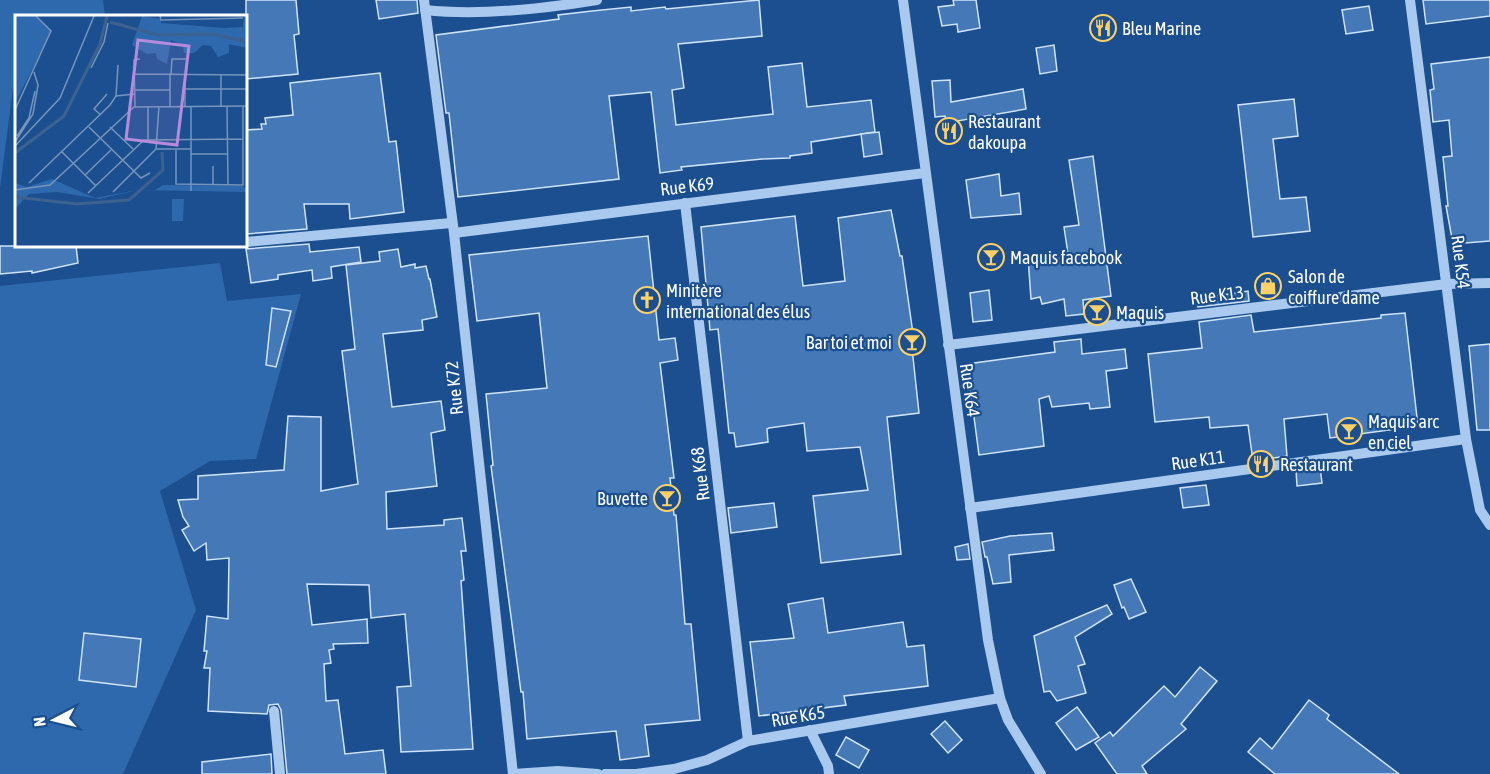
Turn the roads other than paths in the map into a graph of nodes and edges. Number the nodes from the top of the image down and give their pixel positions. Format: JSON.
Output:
{"nodes":[{"id":1,"x":597,"y":0,"type":"edge"},
{"id":2,"x":903,"y":0,"type":"edge"},
{"id":3,"x":1410,"y":0,"type":"edge"},
{"id":4,"x":424,"y":5,"type":"edge"},
{"id":5,"x":925,"y":173,"type":"junction"},
{"id":6,"x":685,"y":203,"type":"junction"},
{"id":7,"x":453,"y":228,"type":"junction"},
{"id":8,"x":248,"y":242,"type":"edge"},
{"id":9,"x":1490,"y":283,"type":"edge"},
{"id":10,"x":1447,"y":284,"type":"junction"},
{"id":11,"x":948,"y":345,"type":"junction"},
{"id":12,"x":1466,"y":439,"type":"junction"},
{"id":13,"x":970,"y":508,"type":"junction"},
{"id":14,"x":1490,"y":525,"type":"edge"},
{"id":15,"x":1000,"y":698,"type":"junction"},
{"id":16,"x":274,"y":711,"type":"dead end"},
{"id":17,"x":810,"y":730,"type":"junction"},
{"id":18,"x":748,"y":741,"type":"junction"},
{"id":19,"x":280,"y":774,"type":"edge"},
{"id":20,"x":513,"y":774,"type":"edge"},
{"id":21,"x":598,"y":774,"type":"edge"},
{"id":22,"x":605,"y":774,"type":"edge"},
{"id":23,"x":829,"y":774,"type":"edge"},
{"id":24,"x":1041,"y":774,"type":"edge"}],
"edges":[{"from":1,"to":4,"type":"street"},
{"from":2,"to":5,"type":"street","name":"Rue K64"},
{"from":3,"to":10,"type":"street","name":"Rue K54"},
{"from":4,"to":7,"type":"street","name":"Rue K72"},
{"from":5,"to":6,"type":"street","name":"Rue K69"},
{"from":5,"to":11,"type":"street","name":"Rue K64"},
{"from":6,"to":7,"type":"street","name":"Rue K69"},
{"from":6,"to":18,"type":"street","name":"Rue K68"},
{"from":7,"to":8,"type":"street","name":"Rue K69"},
{"from":7,"to":20,"type":"street","name":"Rue K72"},
{"from":9,"to":10,"type":"street","name":"Rue K13"},
{"from":10,"to":11,"type":"street","name":"Rue K13"},
{"from":10,"to":12,"type":"street","name":"Rue K54"},
{"from":11,"to":13,"type":"street","name":"Rue K64"},
{"from":12,"to":13,"type":"street","name":"Rue K11"},
{"from":12,"to":14,"type":"street","name":"Rue K54"},
{"from":13,"to":15,"type":"street","name":"Rue K64"},
{"from":15,"to":17,"type":"street","name":"Rue K65"},
{"from":15,"to":24,"type":"street","name":"Rue K64"},
{"from":16,"to":19,"type":"street"},
{"from":17,"to":18,"type":"street","name":"Rue K65"},
{"from":17,"to":23,"type":"street"},
{"from":18,"to":22,"type":"street","name":"Rue K65"},
{"from":20,"to":21,"type":"street"}]}
